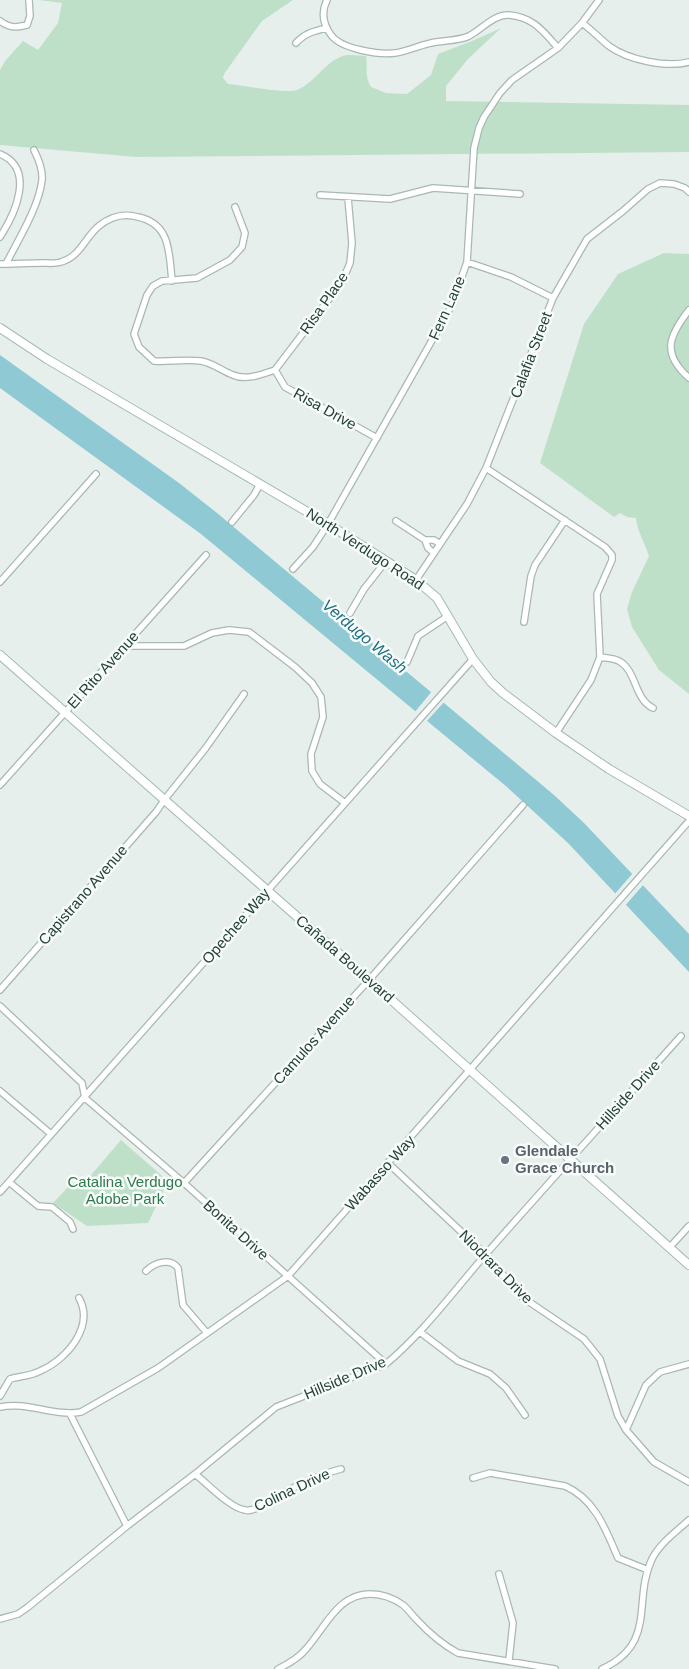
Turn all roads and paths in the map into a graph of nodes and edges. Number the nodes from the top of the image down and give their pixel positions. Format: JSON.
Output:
{"nodes":[{"id":1,"x":29,"y":0,"type":"edge"},
{"id":2,"x":327,"y":0,"type":"edge"},
{"id":3,"x":599,"y":0,"type":"edge"},
{"id":4,"x":0,"y":21,"type":"edge"},
{"id":5,"x":582,"y":23,"type":"junction"},
{"id":6,"x":326,"y":28,"type":"junction"},
{"id":7,"x":296,"y":43,"type":"dead end"},
{"id":8,"x":558,"y":48,"type":"junction"},
{"id":9,"x":689,"y":62,"type":"edge"},
{"id":10,"x":34,"y":150,"type":"dead end"},
{"id":11,"x":0,"y":154,"type":"edge"},
{"id":12,"x":472,"y":192,"type":"junction"},
{"id":13,"x":689,"y":192,"type":"edge"},
{"id":14,"x":520,"y":194,"type":"dead end"},
{"id":15,"x":320,"y":195,"type":"dead end"},
{"id":16,"x":348,"y":198,"type":"junction"},
{"id":17,"x":235,"y":207,"type":"dead end"},
{"id":18,"x":0,"y":237,"type":"edge"},
{"id":19,"x":467,"y":262,"type":"junction"},
{"id":20,"x":3,"y":264,"type":"edge"},
{"id":21,"x":172,"y":281,"type":"junction"},
{"id":22,"x":553,"y":298,"type":"junction"},
{"id":23,"x":689,"y":310,"type":"edge"},
{"id":24,"x":0,"y":328,"type":"edge"},
{"id":25,"x":275,"y":370,"type":"junction"},
{"id":26,"x":689,"y":378,"type":"edge"},
{"id":27,"x":377,"y":438,"type":"junction"},
{"id":28,"x":486,"y":468,"type":"junction"},
{"id":29,"x":96,"y":474,"type":"dead end"},
{"id":30,"x":260,"y":484,"type":"junction"},
{"id":31,"x":565,"y":520,"type":"junction"},
{"id":32,"x":396,"y":521,"type":"dead end"},
{"id":33,"x":232,"y":522,"type":"dead end"},
{"id":34,"x":328,"y":524,"type":"junction"},
{"id":35,"x":425,"y":540,"type":"junction"},
{"id":36,"x":440,"y":544,"type":"junction"},
{"id":37,"x":434,"y":552,"type":"junction"},
{"id":38,"x":206,"y":555,"type":"dead end"},
{"id":39,"x":386,"y":561,"type":"junction"},
{"id":40,"x":293,"y":569,"type":"dead end"},
{"id":41,"x":416,"y":580,"type":"junction"},
{"id":42,"x":0,"y":582,"type":"edge"},
{"id":43,"x":350,"y":613,"type":"dead end"},
{"id":44,"x":448,"y":616,"type":"junction"},
{"id":45,"x":524,"y":622,"type":"dead end"},
{"id":46,"x":126,"y":646,"type":"junction"},
{"id":47,"x":0,"y":656,"type":"edge"},
{"id":48,"x":600,"y":656,"type":"junction"},
{"id":49,"x":473,"y":659,"type":"junction"},
{"id":50,"x":407,"y":662,"type":"dead end"},
{"id":51,"x":244,"y":694,"type":"dead end"},
{"id":52,"x":653,"y":708,"type":"dead end"},
{"id":53,"x":65,"y":712,"type":"junction"},
{"id":54,"x":556,"y":733,"type":"junction"},
{"id":55,"x":1,"y":781,"type":"edge"},
{"id":56,"x":164,"y":799,"type":"junction"},
{"id":57,"x":345,"y":803,"type":"junction"},
{"id":58,"x":523,"y":805,"type":"dead end"},
{"id":59,"x":689,"y":816,"type":"edge"},
{"id":60,"x":689,"y":822,"type":"edge"},
{"id":61,"x":267,"y":891,"type":"junction"},
{"id":62,"x":369,"y":980,"type":"junction"},
{"id":63,"x":0,"y":990,"type":"edge"},
{"id":64,"x":0,"y":1006,"type":"edge"},
{"id":65,"x":681,"y":1036,"type":"dead end"},
{"id":66,"x":470,"y":1071,"type":"junction"},
{"id":67,"x":0,"y":1091,"type":"edge"},
{"id":68,"x":84,"y":1098,"type":"junction"},
{"id":69,"x":51,"y":1134,"type":"junction"},
{"id":70,"x":571,"y":1160,"type":"junction"},
{"id":71,"x":388,"y":1164,"type":"junction"},
{"id":72,"x":9,"y":1182,"type":"junction"},
{"id":73,"x":184,"y":1184,"type":"junction"},
{"id":74,"x":0,"y":1192,"type":"edge"},
{"id":75,"x":689,"y":1226,"type":"edge"},
{"id":76,"x":73,"y":1229,"type":"dead end"},
{"id":77,"x":670,"y":1247,"type":"junction"},
{"id":78,"x":486,"y":1254,"type":"junction"},
{"id":79,"x":689,"y":1264,"type":"edge"},
{"id":80,"x":146,"y":1271,"type":"dead end"},
{"id":81,"x":288,"y":1276,"type":"junction"},
{"id":82,"x":79,"y":1298,"type":"dead end"},
{"id":83,"x":420,"y":1332,"type":"junction"},
{"id":84,"x":207,"y":1333,"type":"junction"},
{"id":85,"x":386,"y":1364,"type":"junction"},
{"id":86,"x":689,"y":1364,"type":"edge"},
{"id":87,"x":0,"y":1396,"type":"edge"},
{"id":88,"x":0,"y":1406,"type":"edge"},
{"id":89,"x":70,"y":1414,"type":"junction"},
{"id":90,"x":525,"y":1415,"type":"dead end"},
{"id":91,"x":626,"y":1430,"type":"junction"},
{"id":92,"x":341,"y":1469,"type":"dead end"},
{"id":93,"x":195,"y":1474,"type":"junction"},
{"id":94,"x":473,"y":1478,"type":"dead end"},
{"id":95,"x":689,"y":1482,"type":"edge"},
{"id":96,"x":689,"y":1520,"type":"edge"},
{"id":97,"x":127,"y":1526,"type":"junction"},
{"id":98,"x":648,"y":1570,"type":"junction"},
{"id":99,"x":499,"y":1574,"type":"dead end"},
{"id":100,"x":0,"y":1619,"type":"edge"},
{"id":101,"x":508,"y":1660,"type":"junction"},
{"id":102,"x":278,"y":1669,"type":"edge"},
{"id":103,"x":555,"y":1669,"type":"edge"},
{"id":104,"x":602,"y":1669,"type":"edge"}],
"edges":[{"from":1,"to":4,"type":"street"},
{"from":2,"to":6,"type":"street"},
{"from":3,"to":5,"type":"street","name":"Fern Lane"},
{"from":5,"to":8,"type":"street","name":"Fern Lane"},
{"from":5,"to":9,"type":"street"},
{"from":6,"to":7,"type":"street"},
{"from":6,"to":8,"type":"street"},
{"from":8,"to":12,"type":"street","name":"Fern Lane"},
{"from":10,"to":20,"type":"street"},
{"from":11,"to":18,"type":"street"},
{"from":12,"to":14,"type":"street"},
{"from":12,"to":16,"type":"street"},
{"from":12,"to":19,"type":"street","name":"Fern Lane"},
{"from":13,"to":22,"type":"street","name":"Calafia Street"},
{"from":15,"to":16,"type":"street"},
{"from":16,"to":25,"type":"street","name":"Risa Place"},
{"from":17,"to":21,"type":"street"},
{"from":19,"to":22,"type":"street"},
{"from":19,"to":27,"type":"street","name":"Fern Lane"},
{"from":20,"to":21,"type":"street"},
{"from":21,"to":25,"type":"street"},
{"from":22,"to":28,"type":"street","name":"Calafia Street"},
{"from":23,"to":26,"type":"street"},
{"from":24,"to":30,"type":"main road","name":"North Verdugo Road"},
{"from":25,"to":27,"type":"street","name":"Risa Drive"},
{"from":27,"to":34,"type":"street","name":"Fern Lane"},
{"from":28,"to":31,"type":"street"},
{"from":28,"to":36,"type":"street","name":"Calafia Street"},
{"from":29,"to":42,"type":"street"},
{"from":30,"to":33,"type":"street"},
{"from":30,"to":34,"type":"main road","name":"North Verdugo Road"},
{"from":31,"to":45,"type":"street"},
{"from":31,"to":48,"type":"street"},
{"from":32,"to":35,"type":"street"},
{"from":34,"to":39,"type":"main road","name":"North Verdugo Road"},
{"from":34,"to":40,"type":"street","name":"Fern Lane"},
{"from":35,"to":36,"type":"street"},
{"from":35,"to":37,"type":"street"},
{"from":36,"to":37,"type":"street","name":"Calafia Street"},
{"from":37,"to":41,"type":"street","name":"Calafia Street"},
{"from":38,"to":46,"type":"street","name":"El Rito Avenue"},
{"from":39,"to":41,"type":"main road","name":"North Verdugo Road"},
{"from":39,"to":43,"type":"street"},
{"from":41,"to":44,"type":"main road","name":"North Verdugo Road"},
{"from":44,"to":49,"type":"main road","name":"North Verdugo Road"},
{"from":44,"to":50,"type":"street"},
{"from":46,"to":53,"type":"street","name":"El Rito Avenue"},
{"from":46,"to":57,"type":"street"},
{"from":47,"to":53,"type":"main road","name":"Cañada Boulevard"},
{"from":48,"to":52,"type":"street"},
{"from":48,"to":54,"type":"street"},
{"from":49,"to":54,"type":"main road","name":"North Verdugo Road"},
{"from":49,"to":57,"type":"street","name":"Opechee Way"},
{"from":51,"to":56,"type":"street","name":"Capistrano Avenue"},
{"from":53,"to":55,"type":"street","name":"El Rito Avenue"},
{"from":53,"to":56,"type":"main road","name":"Cañada Boulevard"},
{"from":54,"to":59,"type":"main road","name":"North Verdugo Road"},
{"from":56,"to":61,"type":"main road","name":"Cañada Boulevard"},
{"from":56,"to":63,"type":"street","name":"Capistrano Avenue"},
{"from":57,"to":61,"type":"street","name":"Opechee Way"},
{"from":58,"to":62,"type":"street","name":"Camulos Avenue"},
{"from":60,"to":66,"type":"street","name":"Wabasso Way"},
{"from":61,"to":62,"type":"main road","name":"Cañada Boulevard"},
{"from":61,"to":68,"type":"street","name":"Opechee Way"},
{"from":62,"to":66,"type":"main road","name":"Cañada Boulevard"},
{"from":62,"to":73,"type":"street","name":"Camulos Avenue"},
{"from":64,"to":68,"type":"street"},
{"from":65,"to":70,"type":"street","name":"Hillside Drive"},
{"from":66,"to":70,"type":"main road","name":"Cañada Boulevard"},
{"from":66,"to":71,"type":"street","name":"Wabasso Way"},
{"from":67,"to":69,"type":"street"},
{"from":68,"to":69,"type":"street","name":"Opechee Way"},
{"from":68,"to":73,"type":"street","name":"Bonita Drive"},
{"from":69,"to":72,"type":"street","name":"Opechee Way"},
{"from":70,"to":77,"type":"main road","name":"Cañada Boulevard"},
{"from":70,"to":78,"type":"street","name":"Hillside Drive"},
{"from":71,"to":78,"type":"street","name":"Niodrara Drive"},
{"from":71,"to":81,"type":"street","name":"Wabasso Way"},
{"from":72,"to":74,"type":"street","name":"Opechee Way"},
{"from":72,"to":76,"type":"street"},
{"from":73,"to":81,"type":"street","name":"Bonita Drive"},
{"from":75,"to":77,"type":"street"},
{"from":77,"to":79,"type":"main road","name":"Cañada Boulevard"},
{"from":78,"to":83,"type":"street","name":"Hillside Drive"},
{"from":78,"to":91,"type":"street","name":"Niodrara Drive"},
{"from":80,"to":84,"type":"street"},
{"from":81,"to":84,"type":"street","name":"Wabasso Way"},
{"from":81,"to":85,"type":"street","name":"Bonita Drive"},
{"from":82,"to":87,"type":"street"},
{"from":83,"to":85,"type":"street","name":"Hillside Drive"},
{"from":83,"to":90,"type":"street"},
{"from":84,"to":89,"type":"street","name":"Wabasso Way"},
{"from":85,"to":93,"type":"street","name":"Hillside Drive"},
{"from":86,"to":91,"type":"street"},
{"from":88,"to":89,"type":"street"},
{"from":89,"to":97,"type":"street"},
{"from":91,"to":95,"type":"street","name":"Niodrara Drive"},
{"from":92,"to":93,"type":"street","name":"Colina Drive"},
{"from":93,"to":97,"type":"street","name":"Hillside Drive"},
{"from":94,"to":98,"type":"street"},
{"from":96,"to":98,"type":"street"},
{"from":97,"to":100,"type":"street","name":"Hillside Drive"},
{"from":98,"to":104,"type":"street"},
{"from":99,"to":101,"type":"street"},
{"from":101,"to":102,"type":"street"},
{"from":101,"to":103,"type":"street"}]}
